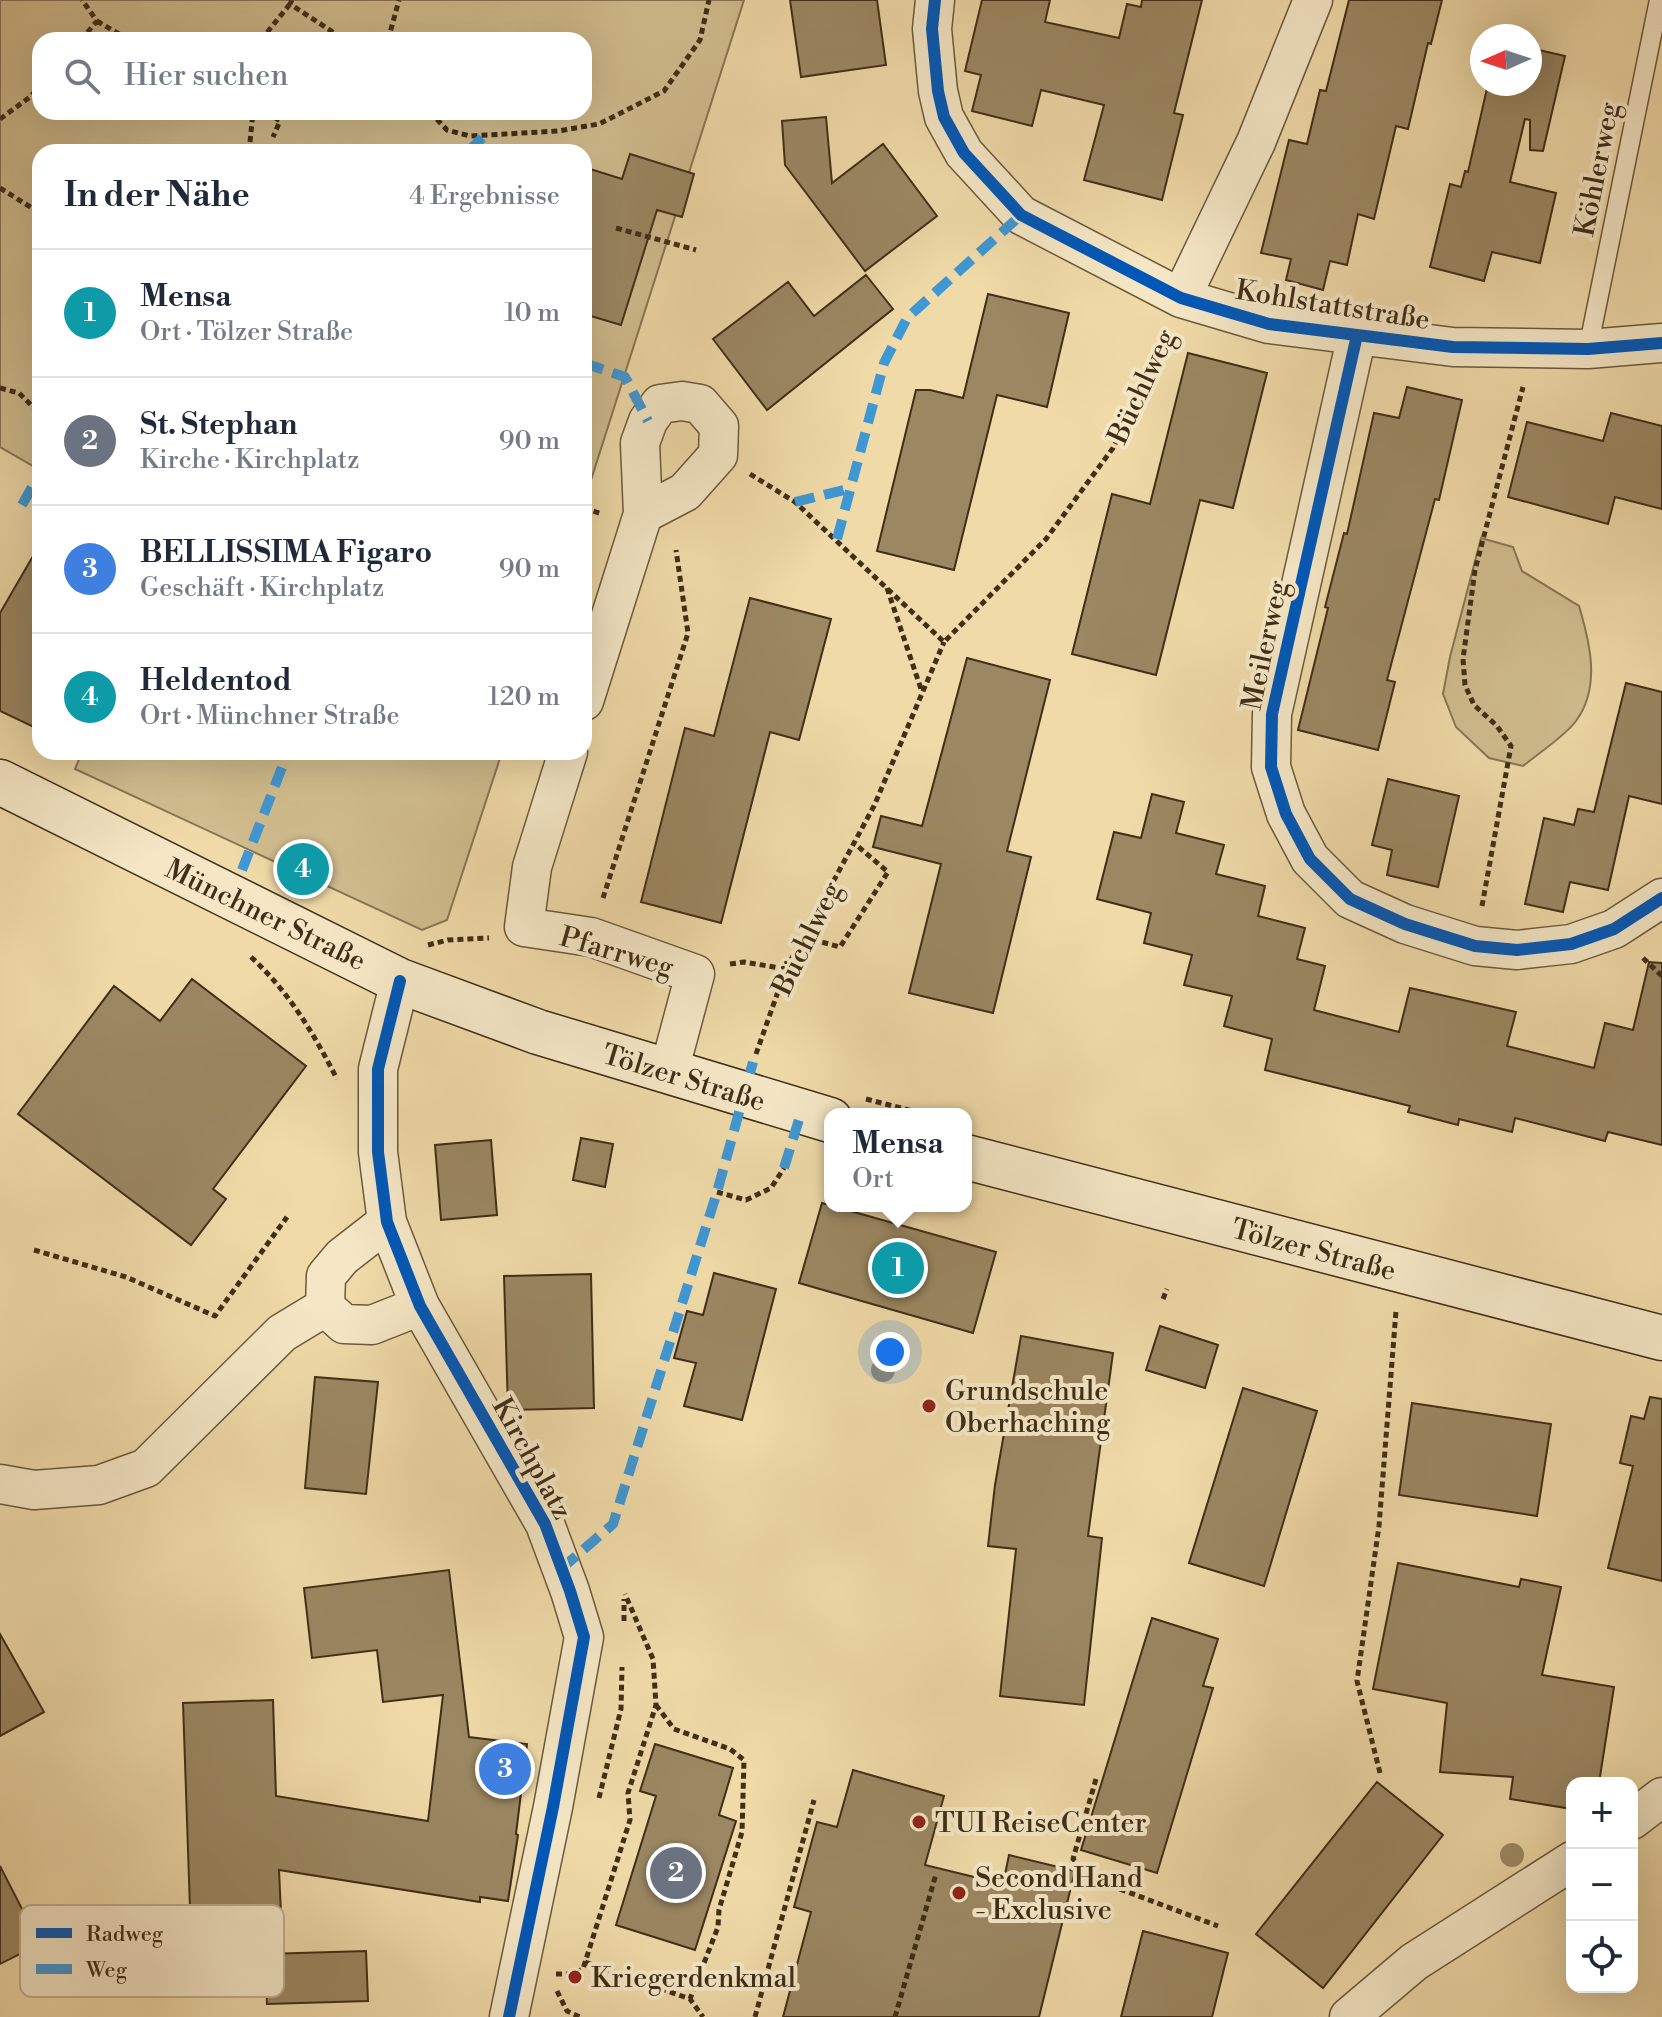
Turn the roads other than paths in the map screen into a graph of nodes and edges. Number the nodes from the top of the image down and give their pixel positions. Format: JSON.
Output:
{"nodes":[{"id":1,"x":935,"y":0,"type":"edge"},
{"id":2,"x":1313,"y":0,"type":"edge"},
{"id":3,"x":1659,"y":0,"type":"edge"},
{"id":4,"x":1181,"y":298,"type":"junction"},
{"id":5,"x":1357,"y":335,"type":"junction"},
{"id":6,"x":1662,"y":343,"type":"edge"},
{"id":7,"x":1588,"y":349,"type":"junction"},
{"id":8,"x":643,"y":514,"type":"junction"},
{"id":9,"x":592,"y":676,"type":"edge"},
{"id":10,"x":565,"y":760,"type":"edge"},
{"id":11,"x":0,"y":782,"type":"edge"},
{"id":12,"x":1662,"y":898,"type":"edge"},
{"id":13,"x":409,"y":964,"type":"junction"},
{"id":14,"x":538,"y":1032,"type":"joint"},
{"id":15,"x":669,"y":1071,"type":"junction"},
{"id":16,"x":824,"y":1118,"type":"edge"},
{"id":17,"x":972,"y":1159,"type":"edge"},
{"id":18,"x":387,"y":1222,"type":"junction"},
{"id":19,"x":420,"y":1306,"type":"junction"},
{"id":20,"x":325,"y":1307,"type":"junction"},
{"id":21,"x":1662,"y":1338,"type":"edge"},
{"id":22,"x":0,"y":1484,"type":"edge"},
{"id":23,"x":1662,"y":1797,"type":"edge"},
{"id":24,"x":1638,"y":1815,"type":"edge"},
{"id":25,"x":1566,"y":1865,"type":"edge"},
{"id":26,"x":509,"y":2017,"type":"edge"},
{"id":27,"x":1349,"y":2017,"type":"edge"}],
"edges":[{"from":1,"to":4,"type":"street","name":"Kohlstattstraße"},
{"from":2,"to":4,"type":"street","name":"Büchlweg"},
{"from":3,"to":7,"type":"lane","name":"Köhlerweg"},
{"from":4,"to":5,"type":"street","name":"Kohlstattstraße"},
{"from":5,"to":7,"type":"street","name":"Kohlstattstraße"},
{"from":5,"to":12,"type":"street","name":"Meilerweg"},
{"from":6,"to":7,"type":"street","name":"Kohlstattstraße"},
{"from":8,"to":8,"type":"street"},
{"from":8,"to":9,"type":"street"},
{"from":10,"to":15,"type":"street","name":"Pfarrweg"},
{"from":11,"to":13,"type":"main road","name":"Münchner Straße"},
{"from":13,"to":14,"type":"main road","name":"Münchner Straße"},
{"from":13,"to":18,"type":"street","name":"Kirchplatz"},
{"from":14,"to":15,"type":"main road","name":"Tölzer Straße"},
{"from":15,"to":16,"type":"main road","name":"Tölzer Straße"},
{"from":17,"to":21,"type":"main road","name":"Tölzer Straße"},
{"from":18,"to":19,"type":"street","name":"Kirchplatz"},
{"from":18,"to":20,"type":"street"},
{"from":19,"to":20,"type":"street"},
{"from":19,"to":26,"type":"street","name":"Kirchplatz"},
{"from":20,"to":22,"type":"street"},
{"from":23,"to":24,"type":"street"},
{"from":25,"to":27,"type":"street"}]}
